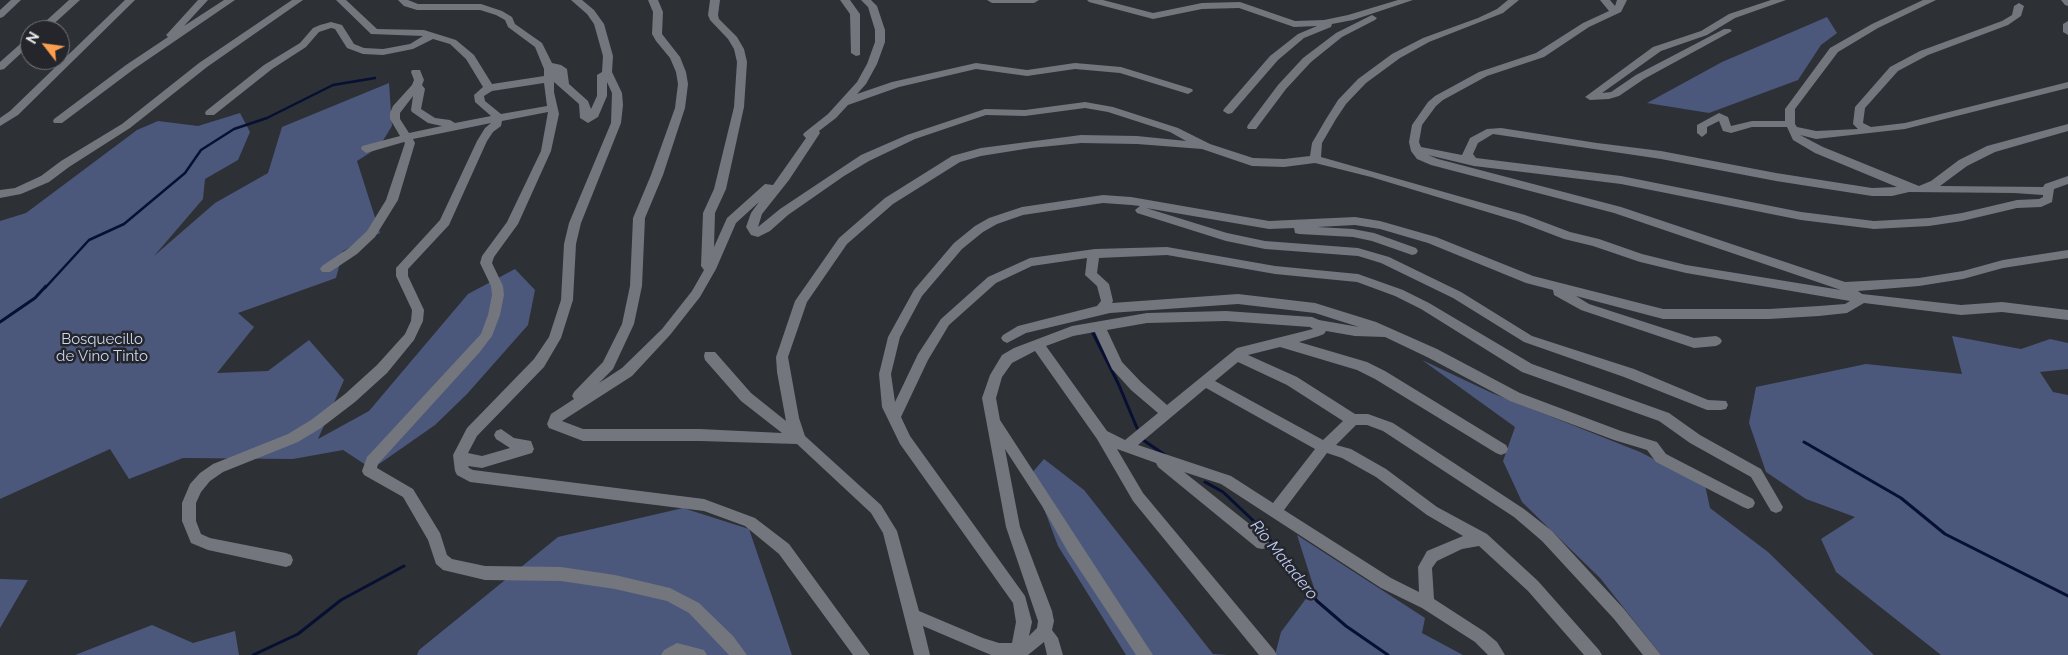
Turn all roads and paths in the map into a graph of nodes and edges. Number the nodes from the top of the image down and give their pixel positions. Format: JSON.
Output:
{"nodes":[{"id":1,"x":16,"y":0,"type":"edge"},
{"id":2,"x":75,"y":0,"type":"edge"},
{"id":3,"x":130,"y":0,"type":"edge"},
{"id":4,"x":203,"y":0,"type":"edge"},
{"id":5,"x":230,"y":0,"type":"edge"},
{"id":6,"x":298,"y":0,"type":"edge"},
{"id":7,"x":341,"y":0,"type":"edge"},
{"id":8,"x":403,"y":0,"type":"edge"},
{"id":9,"x":576,"y":0,"type":"edge"},
{"id":10,"x":653,"y":0,"type":"edge"},
{"id":11,"x":715,"y":0,"type":"edge"},
{"id":12,"x":845,"y":0,"type":"edge"},
{"id":13,"x":866,"y":0,"type":"edge"},
{"id":14,"x":992,"y":0,"type":"edge"},
{"id":15,"x":1034,"y":0,"type":"edge"},
{"id":16,"x":1092,"y":0,"type":"edge"},
{"id":17,"x":1408,"y":0,"type":"edge"},
{"id":18,"x":1514,"y":0,"type":"edge"},
{"id":19,"x":1605,"y":0,"type":"edge"},
{"id":20,"x":1622,"y":0,"type":"edge"},
{"id":21,"x":1781,"y":0,"type":"edge"},
{"id":22,"x":1931,"y":0,"type":"edge"},
{"id":23,"x":2066,"y":0,"type":"edge"},
{"id":24,"x":2068,"y":3,"type":"edge"},
{"id":25,"x":2019,"y":6,"type":"dead end"},
{"id":26,"x":1381,"y":9,"type":"junction"},
{"id":27,"x":1615,"y":12,"type":"junction"},
{"id":28,"x":0,"y":15,"type":"edge"},
{"id":29,"x":53,"y":20,"type":"edge"},
{"id":30,"x":1340,"y":20,"type":"junction"},
{"id":31,"x":2068,"y":24,"type":"edge"},
{"id":32,"x":1727,"y":31,"type":"dead end"},
{"id":33,"x":2068,"y":32,"type":"edge"},
{"id":34,"x":432,"y":35,"type":"junction"},
{"id":35,"x":171,"y":40,"type":"junction"},
{"id":36,"x":20,"y":49,"type":"edge"},
{"id":37,"x":856,"y":53,"type":"dead end"},
{"id":38,"x":0,"y":67,"type":"edge"},
{"id":39,"x":416,"y":72,"type":"dead end"},
{"id":40,"x":548,"y":72,"type":"junction"},
{"id":41,"x":607,"y":73,"type":"junction"},
{"id":42,"x":2068,"y":85,"type":"edge"},
{"id":43,"x":417,"y":86,"type":"junction"},
{"id":44,"x":489,"y":88,"type":"junction"},
{"id":45,"x":1188,"y":91,"type":"dead end"},
{"id":46,"x":844,"y":102,"type":"junction"},
{"id":47,"x":552,"y":108,"type":"junction"},
{"id":48,"x":1228,"y":112,"type":"dead end"},
{"id":49,"x":210,"y":113,"type":"dead end"},
{"id":50,"x":497,"y":118,"type":"junction"},
{"id":51,"x":58,"y":121,"type":"dead end"},
{"id":52,"x":0,"y":123,"type":"edge"},
{"id":53,"x":465,"y":124,"type":"junction"},
{"id":54,"x":1252,"y":127,"type":"dead end"},
{"id":55,"x":1792,"y":127,"type":"junction"},
{"id":56,"x":2068,"y":127,"type":"edge"},
{"id":57,"x":489,"y":130,"type":"junction"},
{"id":58,"x":813,"y":131,"type":"junction"},
{"id":59,"x":1870,"y":131,"type":"junction"},
{"id":60,"x":1702,"y":133,"type":"dead end"},
{"id":61,"x":407,"y":136,"type":"junction"},
{"id":62,"x":1206,"y":147,"type":"junction"},
{"id":63,"x":366,"y":148,"type":"dead end"},
{"id":64,"x":1416,"y":151,"type":"junction"},
{"id":65,"x":1315,"y":159,"type":"junction"},
{"id":66,"x":1474,"y":162,"type":"junction"},
{"id":67,"x":2068,"y":180,"type":"edge"},
{"id":68,"x":1905,"y":187,"type":"junction"},
{"id":69,"x":2048,"y":191,"type":"junction"},
{"id":70,"x":0,"y":194,"type":"edge"},
{"id":71,"x":1073,"y":202,"type":"junction"},
{"id":72,"x":1269,"y":224,"type":"junction"},
{"id":73,"x":1412,"y":251,"type":"dead end"},
{"id":74,"x":1095,"y":253,"type":"junction"},
{"id":75,"x":2068,"y":254,"type":"edge"},
{"id":76,"x":326,"y":269,"type":"dead end"},
{"id":77,"x":710,"y":269,"type":"junction"},
{"id":78,"x":1548,"y":285,"type":"junction"},
{"id":79,"x":1845,"y":287,"type":"junction"},
{"id":80,"x":1859,"y":298,"type":"junction"},
{"id":81,"x":1101,"y":310,"type":"junction"},
{"id":82,"x":2068,"y":315,"type":"edge"},
{"id":83,"x":1098,"y":325,"type":"junction"},
{"id":84,"x":1319,"y":325,"type":"junction"},
{"id":85,"x":1391,"y":333,"type":"junction"},
{"id":86,"x":1008,"y":338,"type":"dead end"},
{"id":87,"x":1716,"y":340,"type":"dead end"},
{"id":88,"x":1281,"y":342,"type":"junction"},
{"id":89,"x":1037,"y":344,"type":"junction"},
{"id":90,"x":710,"y":356,"type":"dead end"},
{"id":91,"x":1237,"y":356,"type":"junction"},
{"id":92,"x":1205,"y":381,"type":"junction"},
{"id":93,"x":1721,"y":405,"type":"dead end"},
{"id":94,"x":1168,"y":413,"type":"junction"},
{"id":95,"x":561,"y":414,"type":"junction"},
{"id":96,"x":894,"y":417,"type":"junction"},
{"id":97,"x":993,"y":419,"type":"junction"},
{"id":98,"x":1353,"y":420,"type":"junction"},
{"id":99,"x":501,"y":435,"type":"dead end"},
{"id":100,"x":1102,"y":435,"type":"junction"},
{"id":101,"x":800,"y":439,"type":"junction"},
{"id":102,"x":1126,"y":447,"type":"junction"},
{"id":103,"x":1324,"y":447,"type":"junction"},
{"id":104,"x":1501,"y":449,"type":"dead end"},
{"id":105,"x":460,"y":454,"type":"junction"},
{"id":106,"x":1155,"y":457,"type":"junction"},
{"id":107,"x":1748,"y":503,"type":"dead end"},
{"id":108,"x":1776,"y":507,"type":"dead end"},
{"id":109,"x":1275,"y":511,"type":"junction"},
{"id":110,"x":1482,"y":539,"type":"junction"},
{"id":111,"x":1262,"y":543,"type":"dead end"},
{"id":112,"x":286,"y":560,"type":"dead end"},
{"id":113,"x":1427,"y":603,"type":"junction"},
{"id":114,"x":913,"y":617,"type":"junction"},
{"id":115,"x":1044,"y":632,"type":"junction"},
{"id":116,"x":1017,"y":653,"type":"edge"},
{"id":117,"x":1058,"y":653,"type":"edge"},
{"id":118,"x":669,"y":655,"type":"edge"},
{"id":119,"x":699,"y":655,"type":"edge"},
{"id":120,"x":739,"y":655,"type":"edge"},
{"id":121,"x":862,"y":655,"type":"edge"},
{"id":122,"x":922,"y":655,"type":"edge"},
{"id":123,"x":1145,"y":655,"type":"edge"},
{"id":124,"x":1268,"y":655,"type":"edge"},
{"id":125,"x":1498,"y":655,"type":"edge"},
{"id":126,"x":1594,"y":655,"type":"edge"},
{"id":127,"x":1653,"y":655,"type":"edge"}],
"edges":[{"from":1,"to":28,"type":"street"},
{"from":2,"to":29,"type":"street"},
{"from":3,"to":52,"type":"street"},
{"from":4,"to":35,"type":"street"},
{"from":5,"to":35,"type":"street"},
{"from":6,"to":70,"type":"street"},
{"from":7,"to":34,"type":"street"},
{"from":8,"to":40,"type":"street"},
{"from":9,"to":41,"type":"street"},
{"from":10,"to":95,"type":"street"},
{"from":11,"to":77,"type":"street"},
{"from":12,"to":37,"type":"street"},
{"from":13,"to":46,"type":"street"},
{"from":14,"to":15,"type":"street"},
{"from":16,"to":30,"type":"street"},
{"from":17,"to":26,"type":"street"},
{"from":18,"to":65,"type":"street"},
{"from":19,"to":27,"type":"street"},
{"from":20,"to":27,"type":"street"},
{"from":21,"to":32,"type":"street"},
{"from":22,"to":55,"type":"street"},
{"from":23,"to":24,"type":"street"},
{"from":25,"to":59,"type":"street"},
{"from":26,"to":30,"type":"street"},
{"from":26,"to":54,"type":"street"},
{"from":27,"to":64,"type":"street"},
{"from":30,"to":48,"type":"street"},
{"from":31,"to":33,"type":"street"},
{"from":34,"to":44,"type":"street"},
{"from":34,"to":49,"type":"street"},
{"from":35,"to":51,"type":"street"},
{"from":36,"to":38,"type":"street"},
{"from":39,"to":43,"type":"street"},
{"from":40,"to":41,"type":"street"},
{"from":40,"to":44,"type":"street"},
{"from":40,"to":47,"type":"street"},
{"from":41,"to":105,"type":"street"},
{"from":42,"to":59,"type":"street"},
{"from":43,"to":53,"type":"street"},
{"from":43,"to":61,"type":"street"},
{"from":44,"to":50,"type":"street"},
{"from":45,"to":46,"type":"street"},
{"from":46,"to":58,"type":"street"},
{"from":47,"to":50,"type":"street"},
{"from":47,"to":120,"type":"street"},
{"from":50,"to":53,"type":"street"},
{"from":50,"to":57,"type":"street"},
{"from":53,"to":57,"type":"street"},
{"from":53,"to":61,"type":"street"},
{"from":55,"to":59,"type":"street"},
{"from":55,"to":60,"type":"street"},
{"from":55,"to":68,"type":"street"},
{"from":56,"to":68,"type":"street"},
{"from":57,"to":112,"type":"street"},
{"from":58,"to":62,"type":"street"},
{"from":58,"to":77,"type":"street"},
{"from":61,"to":63,"type":"street"},
{"from":61,"to":76,"type":"street"},
{"from":62,"to":65,"type":"street"},
{"from":62,"to":101,"type":"street"},
{"from":64,"to":66,"type":"street"},
{"from":64,"to":79,"type":"street"},
{"from":65,"to":80,"type":"street"},
{"from":66,"to":68,"type":"street"},
{"from":66,"to":69,"type":"street"},
{"from":67,"to":69,"type":"street"},
{"from":68,"to":69,"type":"street"},
{"from":71,"to":72,"type":"street"},
{"from":71,"to":93,"type":"street"},
{"from":71,"to":96,"type":"street"},
{"from":72,"to":73,"type":"street"},
{"from":72,"to":78,"type":"street"},
{"from":74,"to":81,"type":"street"},
{"from":74,"to":96,"type":"street"},
{"from":74,"to":108,"type":"street"},
{"from":75,"to":79,"type":"street"},
{"from":77,"to":95,"type":"street"},
{"from":78,"to":80,"type":"street"},
{"from":78,"to":87,"type":"street"},
{"from":79,"to":80,"type":"street"},
{"from":80,"to":82,"type":"street"},
{"from":81,"to":85,"type":"street"},
{"from":81,"to":86,"type":"street"},
{"from":83,"to":84,"type":"street"},
{"from":83,"to":89,"type":"street"},
{"from":83,"to":94,"type":"street"},
{"from":84,"to":85,"type":"street"},
{"from":84,"to":88,"type":"street"},
{"from":85,"to":107,"type":"street"},
{"from":88,"to":91,"type":"street"},
{"from":88,"to":104,"type":"street"},
{"from":89,"to":97,"type":"street"},
{"from":89,"to":100,"type":"street"},
{"from":90,"to":101,"type":"street"},
{"from":91,"to":92,"type":"street"},
{"from":91,"to":98,"type":"street"},
{"from":92,"to":94,"type":"street"},
{"from":92,"to":103,"type":"street"},
{"from":94,"to":102,"type":"street"},
{"from":95,"to":101,"type":"street"},
{"from":96,"to":116,"type":"street"},
{"from":97,"to":115,"type":"street"},
{"from":97,"to":123,"type":"street"},
{"from":98,"to":103,"type":"street"},
{"from":98,"to":127,"type":"street"},
{"from":99,"to":105,"type":"street"},
{"from":100,"to":102,"type":"street"},
{"from":100,"to":124,"type":"street"},
{"from":101,"to":114,"type":"street"},
{"from":102,"to":106,"type":"street"},
{"from":103,"to":109,"type":"street"},
{"from":103,"to":110,"type":"street"},
{"from":105,"to":121,"type":"street"},
{"from":106,"to":109,"type":"street"},
{"from":106,"to":111,"type":"street"},
{"from":109,"to":113,"type":"street"},
{"from":110,"to":113,"type":"street"},
{"from":110,"to":126,"type":"street"},
{"from":113,"to":125,"type":"street"},
{"from":114,"to":116,"type":"street"},
{"from":114,"to":122,"type":"street"},
{"from":115,"to":116,"type":"street"},
{"from":115,"to":117,"type":"street"},
{"from":118,"to":119,"type":"street"}]}
